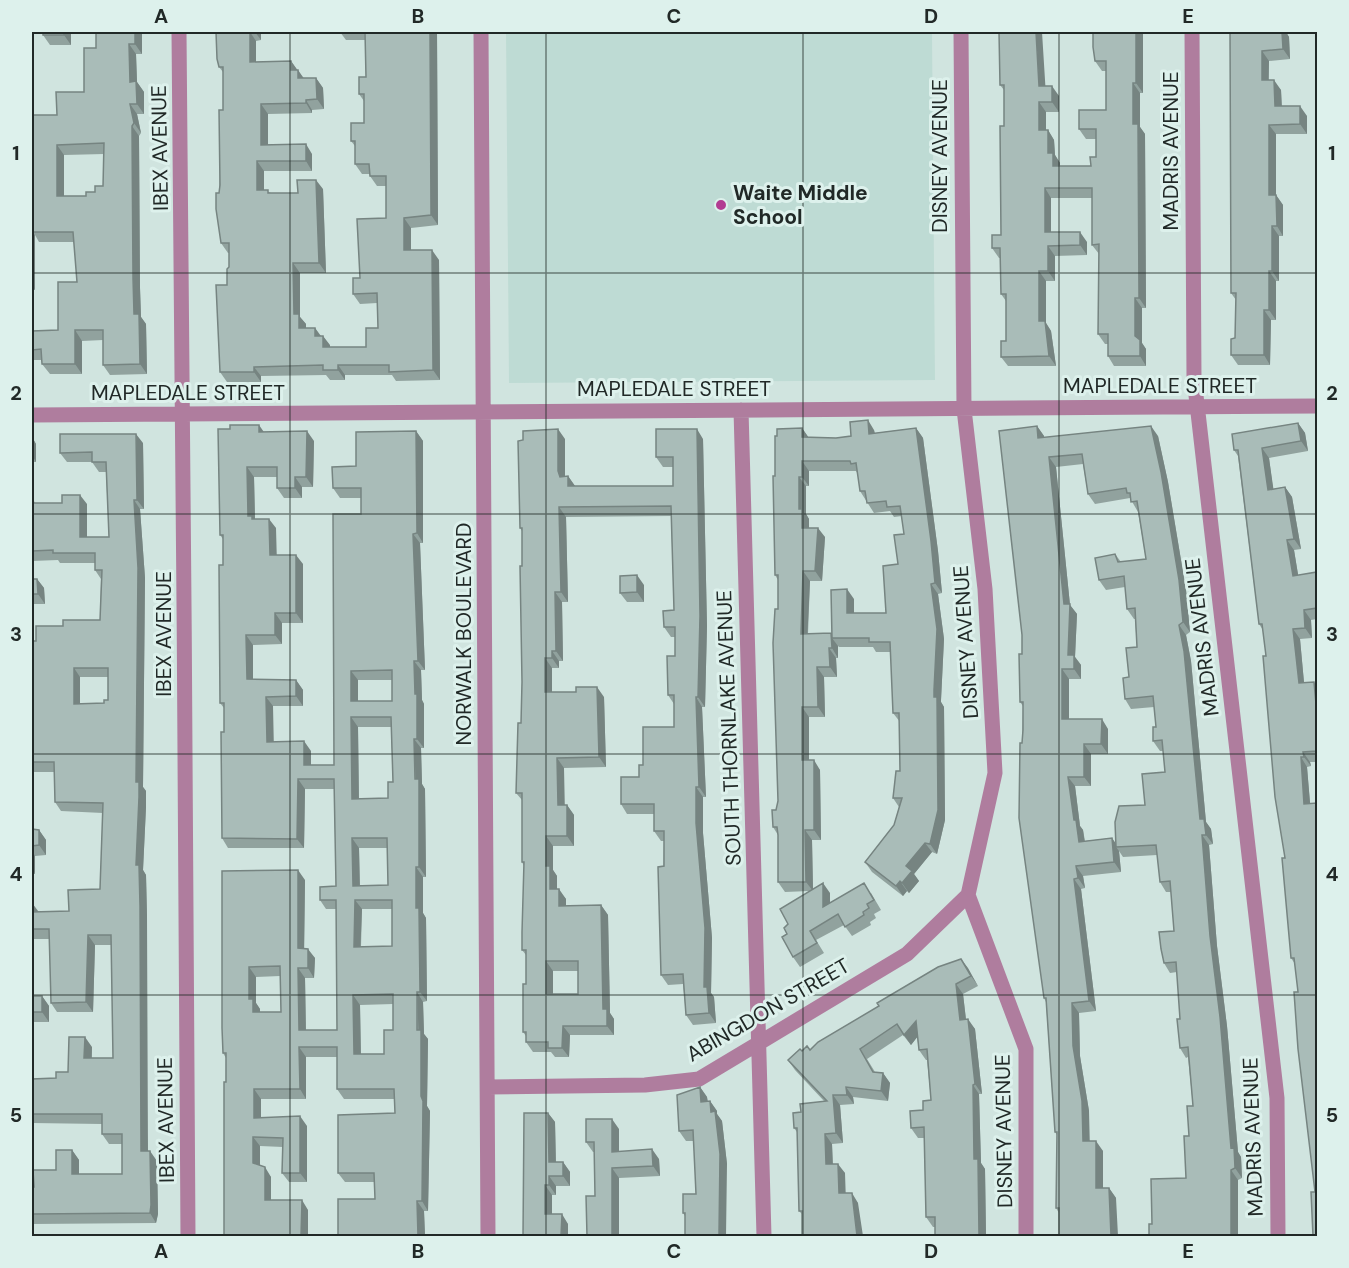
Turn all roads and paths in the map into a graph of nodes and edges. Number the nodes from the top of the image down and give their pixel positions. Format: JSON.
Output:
{"nodes":[{"id":1,"x":179,"y":32,"type":"edge"},
{"id":2,"x":481,"y":32,"type":"edge"},
{"id":3,"x":961,"y":32,"type":"edge"},
{"id":4,"x":1192,"y":32,"type":"edge"},
{"id":5,"x":1197,"y":406,"type":"junction"},
{"id":6,"x":1317,"y":406,"type":"edge"},
{"id":7,"x":964,"y":409,"type":"junction"},
{"id":8,"x":741,"y":410,"type":"junction"},
{"id":9,"x":484,"y":412,"type":"junction"},
{"id":10,"x":185,"y":414,"type":"junction"},
{"id":11,"x":32,"y":415,"type":"edge"},
{"id":12,"x":968,"y":896,"type":"junction"},
{"id":13,"x":759,"y":1044,"type":"junction"},
{"id":14,"x":488,"y":1086,"type":"junction"},
{"id":15,"x":188,"y":1236,"type":"edge"},
{"id":16,"x":488,"y":1236,"type":"edge"},
{"id":17,"x":764,"y":1236,"type":"edge"},
{"id":18,"x":1026,"y":1236,"type":"edge"},
{"id":19,"x":1278,"y":1236,"type":"edge"}],
"edges":[{"from":1,"to":10,"type":"street","name":"IBEX AVENUE"},
{"from":2,"to":9,"type":"street","name":"NORWALK BOULEVARD"},
{"from":3,"to":7,"type":"street","name":"DISNEY AVENUE"},
{"from":4,"to":5,"type":"street","name":"MADRIS AVENUE"},
{"from":5,"to":6,"type":"street","name":"MAPLEDALE STREET"},
{"from":5,"to":7,"type":"street","name":"MAPLEDALE STREET"},
{"from":5,"to":19,"type":"street","name":"MADRIS AVENUE"},
{"from":7,"to":8,"type":"street","name":"MAPLEDALE STREET"},
{"from":7,"to":12,"type":"street","name":"DISNEY AVENUE"},
{"from":8,"to":9,"type":"street","name":"MAPLEDALE STREET"},
{"from":8,"to":13,"type":"street","name":"SOUTH THORNLAKE AVENUE"},
{"from":9,"to":10,"type":"street","name":"MAPLEDALE STREET"},
{"from":9,"to":14,"type":"street","name":"NORWALK BOULEVARD"},
{"from":10,"to":11,"type":"street","name":"MAPLEDALE STREET"},
{"from":10,"to":15,"type":"street","name":"IBEX AVENUE"},
{"from":12,"to":13,"type":"street","name":"ABINGDON STREET"},
{"from":12,"to":18,"type":"street","name":"DISNEY AVENUE"},
{"from":13,"to":14,"type":"street","name":"ABINGDON STREET"},
{"from":13,"to":17,"type":"street","name":"SOUTH THORNLAKE AVENUE"},
{"from":14,"to":16,"type":"street","name":"NORWALK BOULEVARD"}]}
